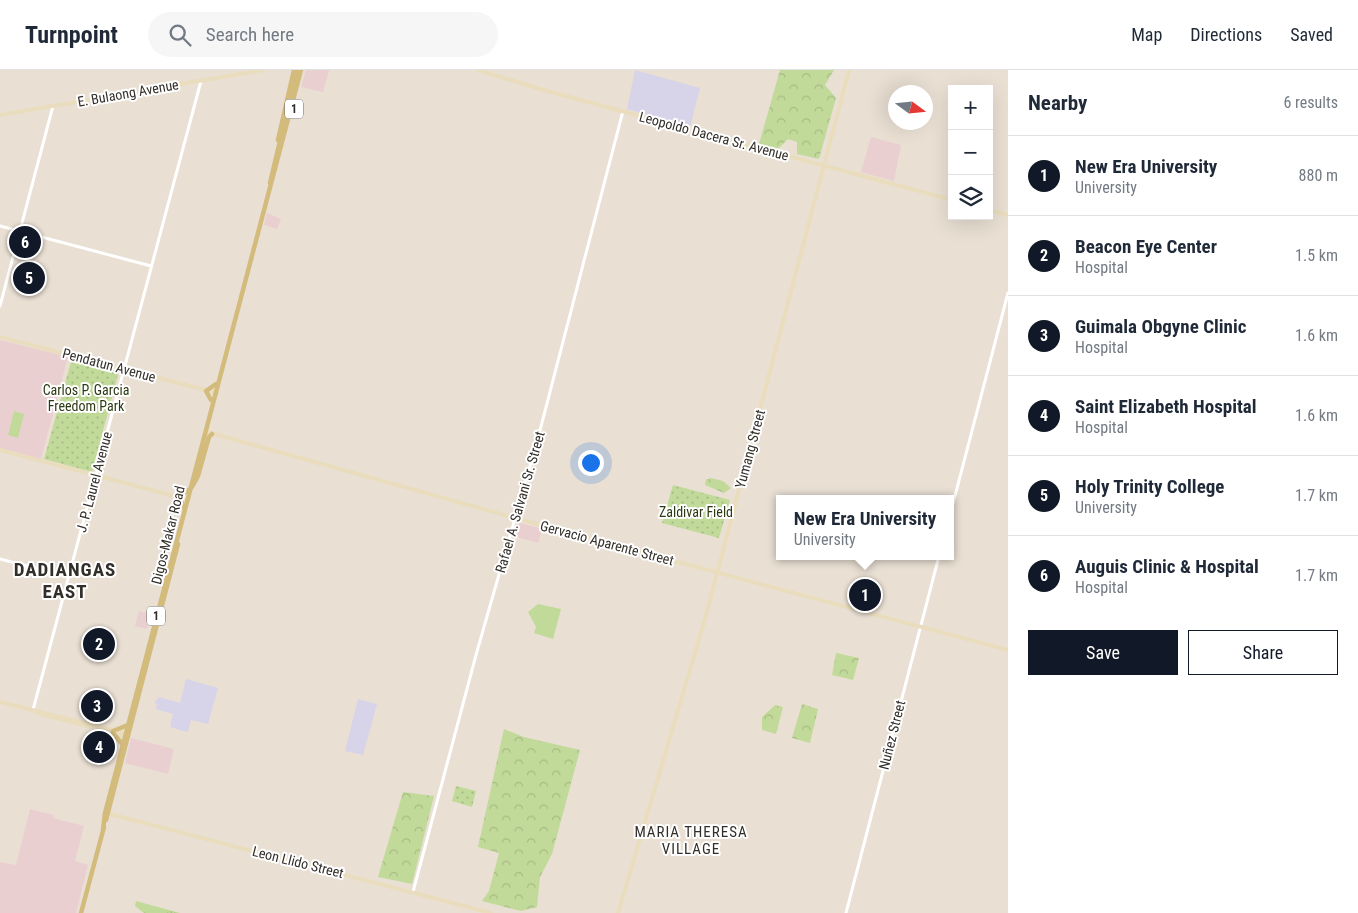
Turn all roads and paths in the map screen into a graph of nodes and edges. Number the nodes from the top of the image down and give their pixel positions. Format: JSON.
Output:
{"nodes":[{"id":1,"x":263,"y":70,"type":"edge"},
{"id":2,"x":299,"y":70,"type":"edge"},
{"id":3,"x":478,"y":70,"type":"edge"},
{"id":4,"x":849,"y":70,"type":"edge"},
{"id":5,"x":202,"y":80,"type":"junction"},
{"id":6,"x":53,"y":106,"type":"junction"},
{"id":7,"x":623,"y":111,"type":"junction"},
{"id":8,"x":0,"y":115,"type":"edge"},
{"id":9,"x":824,"y":166,"type":"junction"},
{"id":10,"x":948,"y":199,"type":"edge"},
{"id":11,"x":993,"y":211,"type":"edge"},
{"id":12,"x":1008,"y":215,"type":"edge"},
{"id":13,"x":0,"y":226,"type":"edge"},
{"id":14,"x":20,"y":232,"type":"junction"},
{"id":15,"x":152,"y":266,"type":"junction"},
{"id":16,"x":1008,"y":292,"type":"edge"},
{"id":17,"x":0,"y":306,"type":"edge"},
{"id":18,"x":0,"y":336,"type":"edge"},
{"id":19,"x":223,"y":362,"type":"junction"},
{"id":20,"x":124,"y":368,"type":"junction"},
{"id":21,"x":217,"y":383,"type":"junction"},
{"id":22,"x":206,"y":390,"type":"junction"},
{"id":23,"x":215,"y":393,"type":"junction"},
{"id":24,"x":212,"y":401,"type":"junction"},
{"id":25,"x":207,"y":432,"type":"junction"},
{"id":26,"x":212,"y":434,"type":"junction"},
{"id":27,"x":0,"y":450,"type":"edge"},
{"id":28,"x":96,"y":476,"type":"junction"},
{"id":29,"x":190,"y":488,"type":"junction"},
{"id":30,"x":179,"y":497,"type":"junction"},
{"id":31,"x":954,"y":499,"type":"edge"},
{"id":32,"x":188,"y":500,"type":"junction"},
{"id":33,"x":184,"y":508,"type":"junction"},
{"id":34,"x":516,"y":519,"type":"junction"},
{"id":35,"x":0,"y":559,"type":"edge"},
{"id":36,"x":938,"y":560,"type":"edge"},
{"id":37,"x":717,"y":573,"type":"junction"},
{"id":38,"x":69,"y":577,"type":"junction"},
{"id":39,"x":920,"y":628,"type":"junction"},
{"id":40,"x":1008,"y":650,"type":"edge"},
{"id":41,"x":0,"y":702,"type":"edge"},
{"id":42,"x":33,"y":710,"type":"junction"},
{"id":43,"x":128,"y":725,"type":"junction"},
{"id":44,"x":113,"y":732,"type":"junction"},
{"id":45,"x":127,"y":735,"type":"junction"},
{"id":46,"x":123,"y":745,"type":"junction"},
{"id":47,"x":107,"y":813,"type":"junction"},
{"id":48,"x":413,"y":892,"type":"junction"},
{"id":49,"x":81,"y":913,"type":"edge"},
{"id":50,"x":491,"y":913,"type":"edge"},
{"id":51,"x":618,"y":913,"type":"edge"},
{"id":52,"x":846,"y":913,"type":"edge"}],
"edges":[{"from":1,"to":5,"type":"main road","name":"E. Bulaong Avenue"},
{"from":2,"to":19,"type":"main road","name":"Digos-Makar Road","number":"1"},
{"from":3,"to":7,"type":"main road","name":"Leopoldo Dacera Sr. Avenue"},
{"from":4,"to":9,"type":"main road","name":"Yumang Street"},
{"from":5,"to":6,"type":"main road","name":"E. Bulaong Avenue"},
{"from":5,"to":15,"type":"street","name":"J. P. Laurel Avenue"},
{"from":6,"to":8,"type":"main road","name":"E. Bulaong Avenue"},
{"from":6,"to":14,"type":"street"},
{"from":7,"to":9,"type":"main road","name":"Leopoldo Dacera Sr. Avenue"},
{"from":7,"to":34,"type":"street","name":"Rafael A. Salvani Sr. Street"},
{"from":9,"to":10,"type":"main road","name":"Leopoldo Dacera Sr. Avenue"},
{"from":9,"to":37,"type":"main road","name":"Yumang Street"},
{"from":11,"to":12,"type":"main road"},
{"from":13,"to":14,"type":"street"},
{"from":14,"to":15,"type":"street"},
{"from":14,"to":17,"type":"street"},
{"from":15,"to":20,"type":"street","name":"J. P. Laurel Avenue"},
{"from":16,"to":31,"type":"street"},
{"from":18,"to":20,"type":"main road","name":"Pendatun Avenue"},
{"from":19,"to":21,"type":"main road","name":"Digos-Makar Road","number":"1"},
{"from":19,"to":23,"type":"main road","name":"Digos-Makar Road","number":"1"},
{"from":20,"to":22,"type":"main road","name":"Pendatun Avenue"},
{"from":20,"to":28,"type":"street","name":"J. P. Laurel Avenue"},
{"from":21,"to":22,"type":"main road"},
{"from":21,"to":23,"type":"main road","name":"Digos-Makar Road","number":"1"},
{"from":22,"to":23,"type":"main road","name":"Pendatun Avenue"},
{"from":22,"to":24,"type":"main road"},
{"from":23,"to":24,"type":"main road","name":"Digos-Makar Road","number":"1"},
{"from":23,"to":25,"type":"main road","name":"Digos-Makar Road","number":"1"},
{"from":24,"to":29,"type":"main road","name":"Digos-Makar Road","number":"1"},
{"from":25,"to":26,"type":"main road","name":"Gervacio Aparente Street"},
{"from":25,"to":29,"type":"main road","name":"Digos-Makar Road","number":"1"},
{"from":26,"to":29,"type":"main road"},
{"from":26,"to":34,"type":"main road","name":"Gervacio Aparente Street"},
{"from":27,"to":28,"type":"main road"},
{"from":28,"to":30,"type":"main road"},
{"from":28,"to":38,"type":"street","name":"J. P. Laurel Avenue"},
{"from":29,"to":30,"type":"main road"},
{"from":29,"to":32,"type":"main road","name":"Digos-Makar Road","number":"1"},
{"from":30,"to":32,"type":"main road"},
{"from":30,"to":33,"type":"main road"},
{"from":32,"to":33,"type":"main road","name":"Digos-Makar Road","number":"1"},
{"from":32,"to":45,"type":"main road","name":"Digos-Makar Road","number":"1"},
{"from":33,"to":43,"type":"main road","name":"Digos-Makar Road","number":"1"},
{"from":34,"to":37,"type":"main road","name":"Gervacio Aparente Street"},
{"from":34,"to":48,"type":"street","name":"Rafael A. Salvani Sr. Street"},
{"from":35,"to":38,"type":"street"},
{"from":36,"to":39,"type":"street","name":"Nuñez Street"},
{"from":37,"to":39,"type":"main road","name":"Gervacio Aparente Street"},
{"from":37,"to":51,"type":"main road","name":"Yumang Street"},
{"from":38,"to":42,"type":"street","name":"J. P. Laurel Avenue"},
{"from":39,"to":40,"type":"main road","name":"Gervacio Aparente Street"},
{"from":39,"to":52,"type":"street","name":"Nuñez Street"},
{"from":41,"to":42,"type":"main road"},
{"from":42,"to":44,"type":"main road"},
{"from":43,"to":44,"type":"main road"},
{"from":43,"to":45,"type":"main road","name":"Digos-Makar Road","number":"1"},
{"from":44,"to":45,"type":"main road"},
{"from":44,"to":46,"type":"main road"},
{"from":45,"to":46,"type":"main road","name":"Digos-Makar Road","number":"1"},
{"from":45,"to":47,"type":"main road","name":"Digos-Makar Road","number":"1"},
{"from":46,"to":47,"type":"main road","name":"Digos-Makar Road","number":"1"},
{"from":47,"to":48,"type":"main road","name":"Leon Llido Street"},
{"from":47,"to":49,"type":"main road","name":"Digos-Makar Road","number":"1"},
{"from":48,"to":50,"type":"main road","name":"Leon Llido Street"}]}
